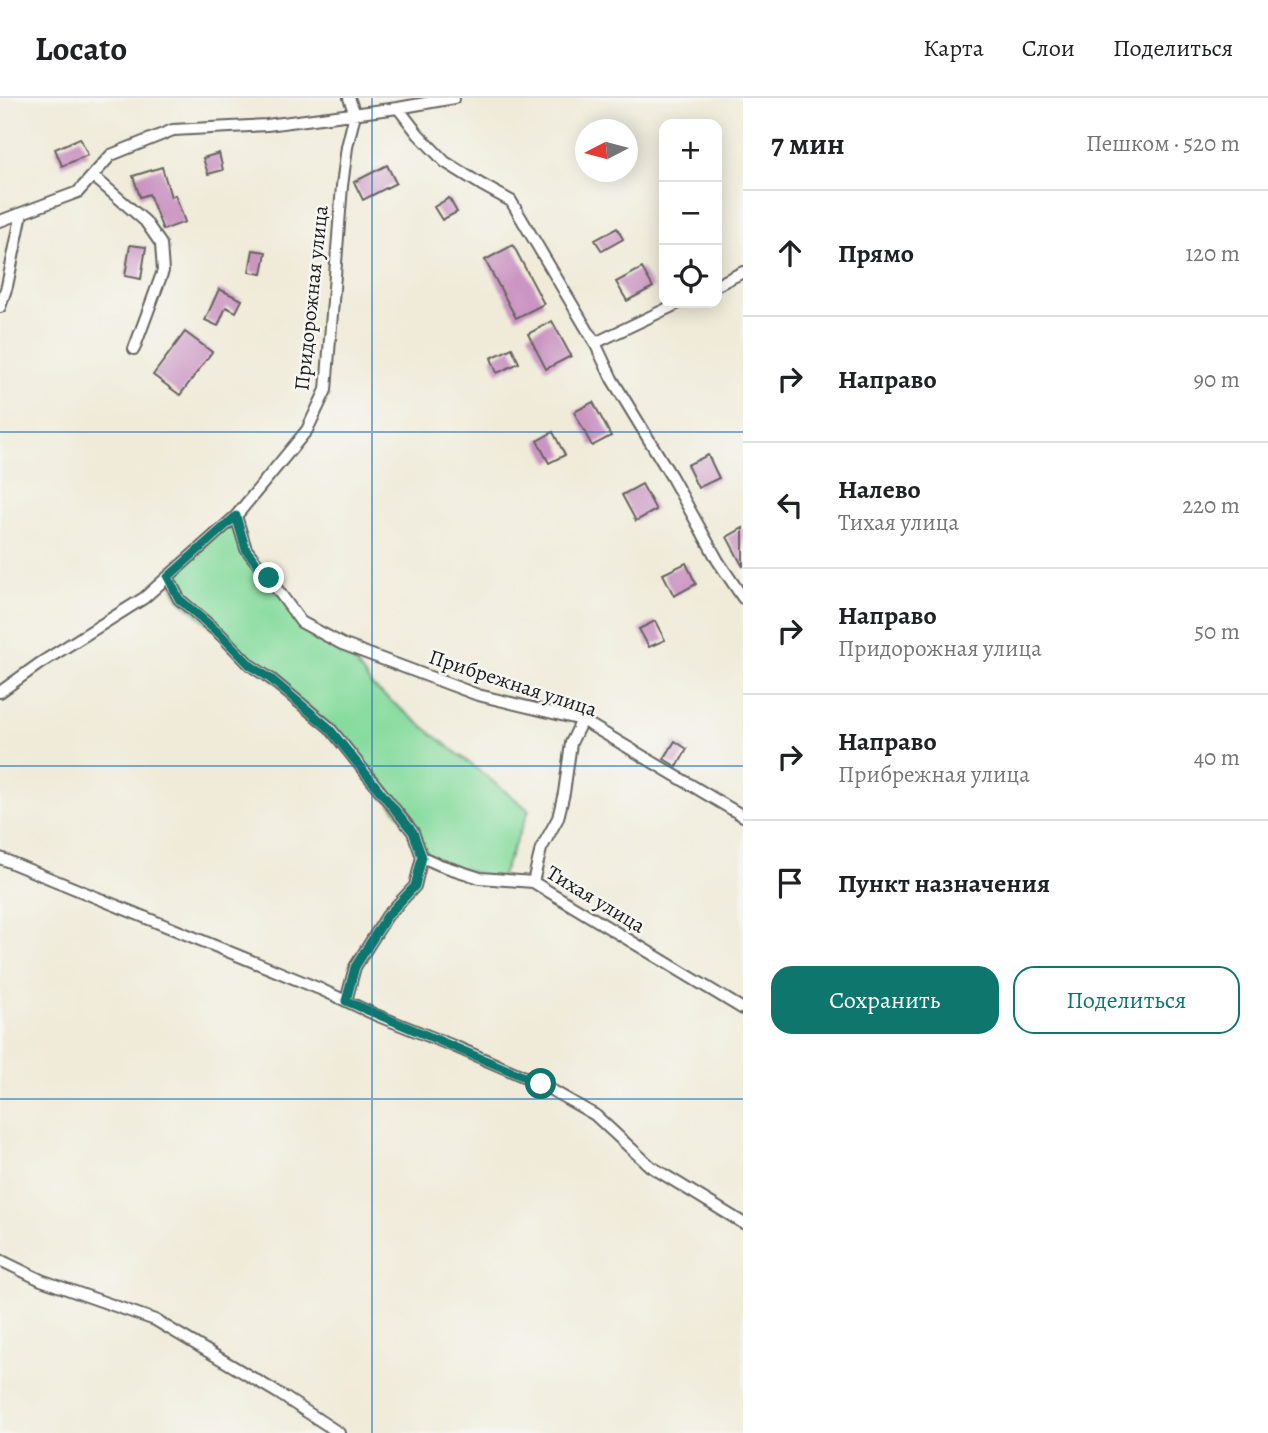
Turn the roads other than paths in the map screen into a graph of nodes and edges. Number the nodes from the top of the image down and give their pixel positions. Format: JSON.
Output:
{"nodes":[{"id":1,"x":349,"y":98,"type":"edge"},
{"id":2,"x":454,"y":98,"type":"edge"},
{"id":3,"x":398,"y":108,"type":"junction"},
{"id":4,"x":355,"y":114,"type":"junction"},
{"id":5,"x":93,"y":176,"type":"junction"},
{"id":6,"x":22,"y":213,"type":"junction"},
{"id":7,"x":0,"y":220,"type":"edge"},
{"id":8,"x":743,"y":272,"type":"edge"},
{"id":9,"x":722,"y":282,"type":"edge"},
{"id":10,"x":0,"y":307,"type":"edge"},
{"id":11,"x":668,"y":308,"type":"edge"},
{"id":12,"x":595,"y":343,"type":"junction"},
{"id":13,"x":134,"y":349,"type":"dead end"},
{"id":14,"x":236,"y":516,"type":"junction"},
{"id":15,"x":168,"y":577,"type":"junction"},
{"id":16,"x":743,"y":598,"type":"edge"},
{"id":17,"x":0,"y":692,"type":"edge"},
{"id":18,"x":582,"y":720,"type":"junction"},
{"id":19,"x":743,"y":816,"type":"edge"},
{"id":20,"x":422,"y":857,"type":"junction"},
{"id":21,"x":0,"y":858,"type":"edge"},
{"id":22,"x":533,"y":882,"type":"junction"},
{"id":23,"x":346,"y":1001,"type":"junction"},
{"id":24,"x":743,"y":1009,"type":"edge"},
{"id":25,"x":743,"y":1223,"type":"edge"},
{"id":26,"x":0,"y":1260,"type":"edge"},
{"id":27,"x":339,"y":1433,"type":"edge"}],
"edges":[{"from":1,"to":4,"type":"street"},
{"from":2,"to":3,"type":"street"},
{"from":3,"to":4,"type":"street"},
{"from":3,"to":12,"type":"street"},
{"from":4,"to":5,"type":"street"},
{"from":4,"to":14,"type":"street","name":"Придорожная улица"},
{"from":5,"to":6,"type":"street"},
{"from":5,"to":13,"type":"street"},
{"from":6,"to":7,"type":"street"},
{"from":6,"to":10,"type":"street"},
{"from":8,"to":9,"type":"street"},
{"from":11,"to":12,"type":"street"},
{"from":12,"to":16,"type":"street"},
{"from":14,"to":15,"type":"street","name":"Придорожная улица"},
{"from":14,"to":18,"type":"street","name":"Прибрежная улица"},
{"from":15,"to":17,"type":"street","name":"Придорожная улица"},
{"from":15,"to":20,"type":"street"},
{"from":18,"to":19,"type":"street","name":"Прибрежная улица"},
{"from":18,"to":22,"type":"street"},
{"from":20,"to":22,"type":"street","name":"Тихая улица"},
{"from":20,"to":23,"type":"street"},
{"from":21,"to":23,"type":"street"},
{"from":22,"to":24,"type":"street","name":"Тихая улица"},
{"from":23,"to":25,"type":"street"},
{"from":26,"to":27,"type":"street"}]}
